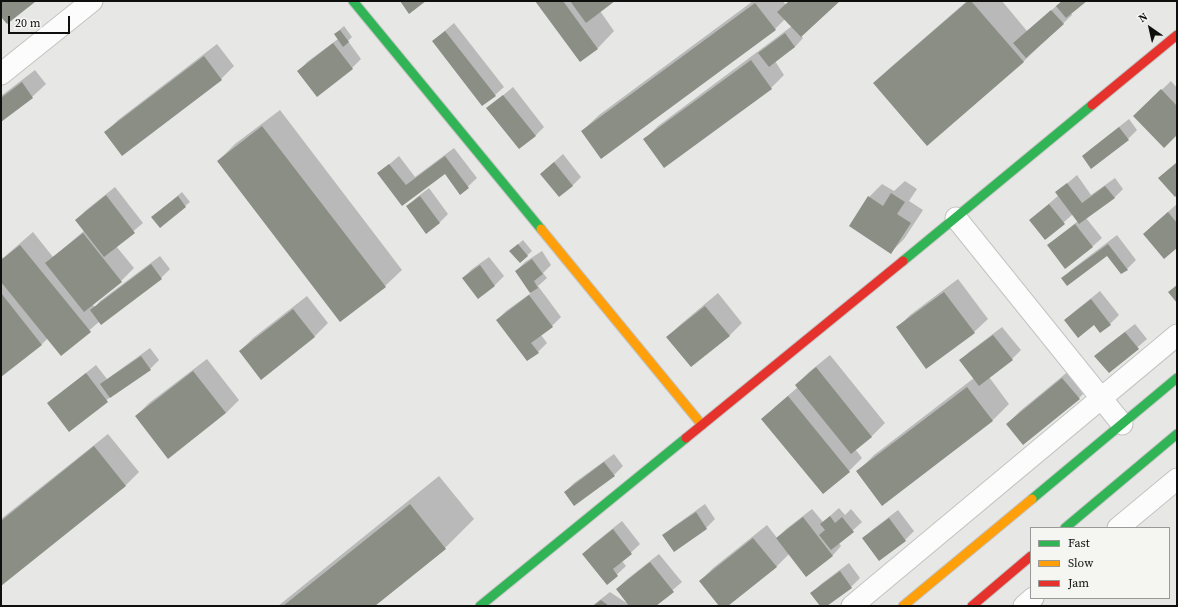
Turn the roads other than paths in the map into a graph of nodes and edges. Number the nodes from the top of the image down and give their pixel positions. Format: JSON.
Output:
{"nodes":[{"id":1,"x":92,"y":1,"type":"edge"},
{"id":2,"x":353,"y":1,"type":"edge"},
{"id":3,"x":1177,"y":34,"type":"edge"},
{"id":4,"x":1,"y":74,"type":"edge"},
{"id":5,"x":956,"y":218,"type":"junction"},
{"id":6,"x":1177,"y":335,"type":"edge"},
{"id":7,"x":1177,"y":378,"type":"edge"},
{"id":8,"x":1101,"y":399,"type":"junction"},
{"id":9,"x":1122,"y":424,"type":"junction"},
{"id":10,"x":702,"y":425,"type":"junction"},
{"id":11,"x":1177,"y":434,"type":"edge"},
{"id":12,"x":1177,"y":479,"type":"edge"},
{"id":13,"x":1066,"y":527,"type":"edge"},
{"id":14,"x":1119,"y":527,"type":"edge"},
{"id":15,"x":1030,"y":557,"type":"edge"},
{"id":16,"x":1032,"y":599,"type":"edge"},
{"id":17,"x":480,"y":606,"type":"edge"},
{"id":18,"x":852,"y":606,"type":"edge"},
{"id":19,"x":903,"y":606,"type":"edge"},
{"id":20,"x":972,"y":606,"type":"edge"},
{"id":21,"x":1024,"y":606,"type":"edge"}],
"edges":[{"from":1,"to":4,"type":"street"},
{"from":2,"to":10,"type":"street"},
{"from":3,"to":5,"type":"street"},
{"from":5,"to":8,"type":"street"},
{"from":5,"to":10,"type":"street"},
{"from":6,"to":8,"type":"street"},
{"from":7,"to":9,"type":"street"},
{"from":8,"to":9,"type":"street"},
{"from":8,"to":18,"type":"street"},
{"from":9,"to":19,"type":"street"},
{"from":10,"to":17,"type":"street"},
{"from":11,"to":13,"type":"street"},
{"from":12,"to":14,"type":"street"},
{"from":15,"to":20,"type":"street"},
{"from":16,"to":21,"type":"street"}]}
